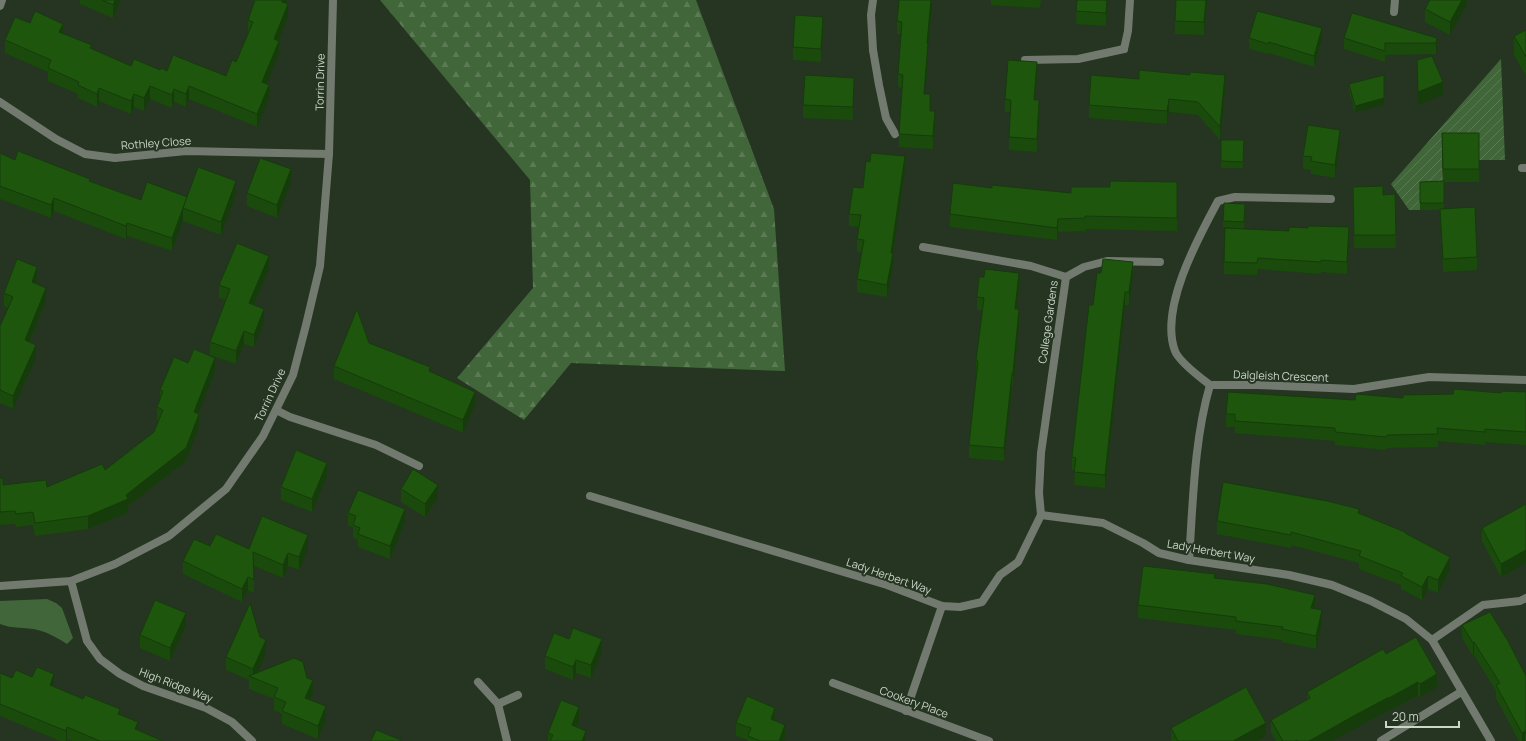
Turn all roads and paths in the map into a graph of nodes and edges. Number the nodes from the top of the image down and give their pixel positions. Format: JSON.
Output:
{"nodes":[{"id":1,"x":2,"y":0,"type":"edge"},
{"id":2,"x":333,"y":0,"type":"edge"},
{"id":3,"x":873,"y":0,"type":"edge"},
{"id":4,"x":1130,"y":0,"type":"edge"},
{"id":5,"x":1395,"y":0,"type":"edge"},
{"id":6,"x":0,"y":6,"type":"edge"},
{"id":7,"x":1394,"y":12,"type":"dead end"},
{"id":8,"x":1025,"y":60,"type":"edge"},
{"id":9,"x":0,"y":102,"type":"edge"},
{"id":10,"x":895,"y":134,"type":"dead end"},
{"id":11,"x":330,"y":154,"type":"junction"},
{"id":12,"x":1331,"y":199,"type":"dead end"},
{"id":13,"x":923,"y":247,"type":"dead end"},
{"id":14,"x":1160,"y":262,"type":"dead end"},
{"id":15,"x":1066,"y":277,"type":"junction"},
{"id":16,"x":1526,"y":380,"type":"edge"},
{"id":17,"x":1210,"y":385,"type":"junction"},
{"id":18,"x":276,"y":410,"type":"junction"},
{"id":19,"x":419,"y":466,"type":"dead end"},
{"id":20,"x":590,"y":496,"type":"dead end"},
{"id":21,"x":1041,"y":515,"type":"junction"},
{"id":22,"x":1189,"y":560,"type":"junction"},
{"id":23,"x":71,"y":581,"type":"junction"},
{"id":24,"x":0,"y":586,"type":"edge"},
{"id":25,"x":1526,"y":598,"type":"edge"},
{"id":26,"x":942,"y":606,"type":"junction"},
{"id":27,"x":1432,"y":640,"type":"junction"},
{"id":28,"x":478,"y":682,"type":"dead end"},
{"id":29,"x":833,"y":683,"type":"dead end"},
{"id":30,"x":1461,"y":692,"type":"junction"},
{"id":31,"x":518,"y":695,"type":"dead end"},
{"id":32,"x":498,"y":704,"type":"junction"},
{"id":33,"x":906,"y":711,"type":"junction"},
{"id":34,"x":252,"y":741,"type":"edge"},
{"id":35,"x":507,"y":741,"type":"edge"},
{"id":36,"x":989,"y":741,"type":"edge"},
{"id":37,"x":1381,"y":741,"type":"edge"},
{"id":38,"x":1491,"y":741,"type":"edge"}],
"edges":[{"from":1,"to":6,"type":"street"},
{"from":2,"to":11,"type":"street","name":"Torrin Drive"},
{"from":3,"to":10,"type":"street"},
{"from":4,"to":8,"type":"street"},
{"from":5,"to":7,"type":"street"},
{"from":9,"to":11,"type":"street","name":"Rothley Close"},
{"from":11,"to":18,"type":"street","name":"Torrin Drive"},
{"from":12,"to":17,"type":"street"},
{"from":13,"to":15,"type":"street","name":"College Gardens"},
{"from":14,"to":15,"type":"street"},
{"from":15,"to":21,"type":"street","name":"College Gardens"},
{"from":16,"to":17,"type":"street","name":"Dalgleish Crescent"},
{"from":17,"to":22,"type":"street"},
{"from":18,"to":19,"type":"street"},
{"from":18,"to":23,"type":"street","name":"Torrin Drive"},
{"from":20,"to":26,"type":"street","name":"Lady Herbert Way"},
{"from":21,"to":22,"type":"street","name":"Lady Herbert Way"},
{"from":21,"to":26,"type":"street","name":"Lady Herbert Way"},
{"from":22,"to":27,"type":"street","name":"Lady Herbert Way"},
{"from":23,"to":24,"type":"street","name":"Torrin Drive"},
{"from":23,"to":34,"type":"street","name":"High Ridge Way"},
{"from":25,"to":27,"type":"street"},
{"from":26,"to":33,"type":"street"},
{"from":27,"to":30,"type":"street","name":"Lady Herbert Way"},
{"from":28,"to":32,"type":"street"},
{"from":29,"to":33,"type":"street","name":"Cookery Place"},
{"from":30,"to":37,"type":"street"},
{"from":30,"to":38,"type":"street","name":"Lady Herbert Way"},
{"from":31,"to":32,"type":"street"},
{"from":32,"to":35,"type":"street"},
{"from":33,"to":36,"type":"street","name":"Cookery Place"}]}
